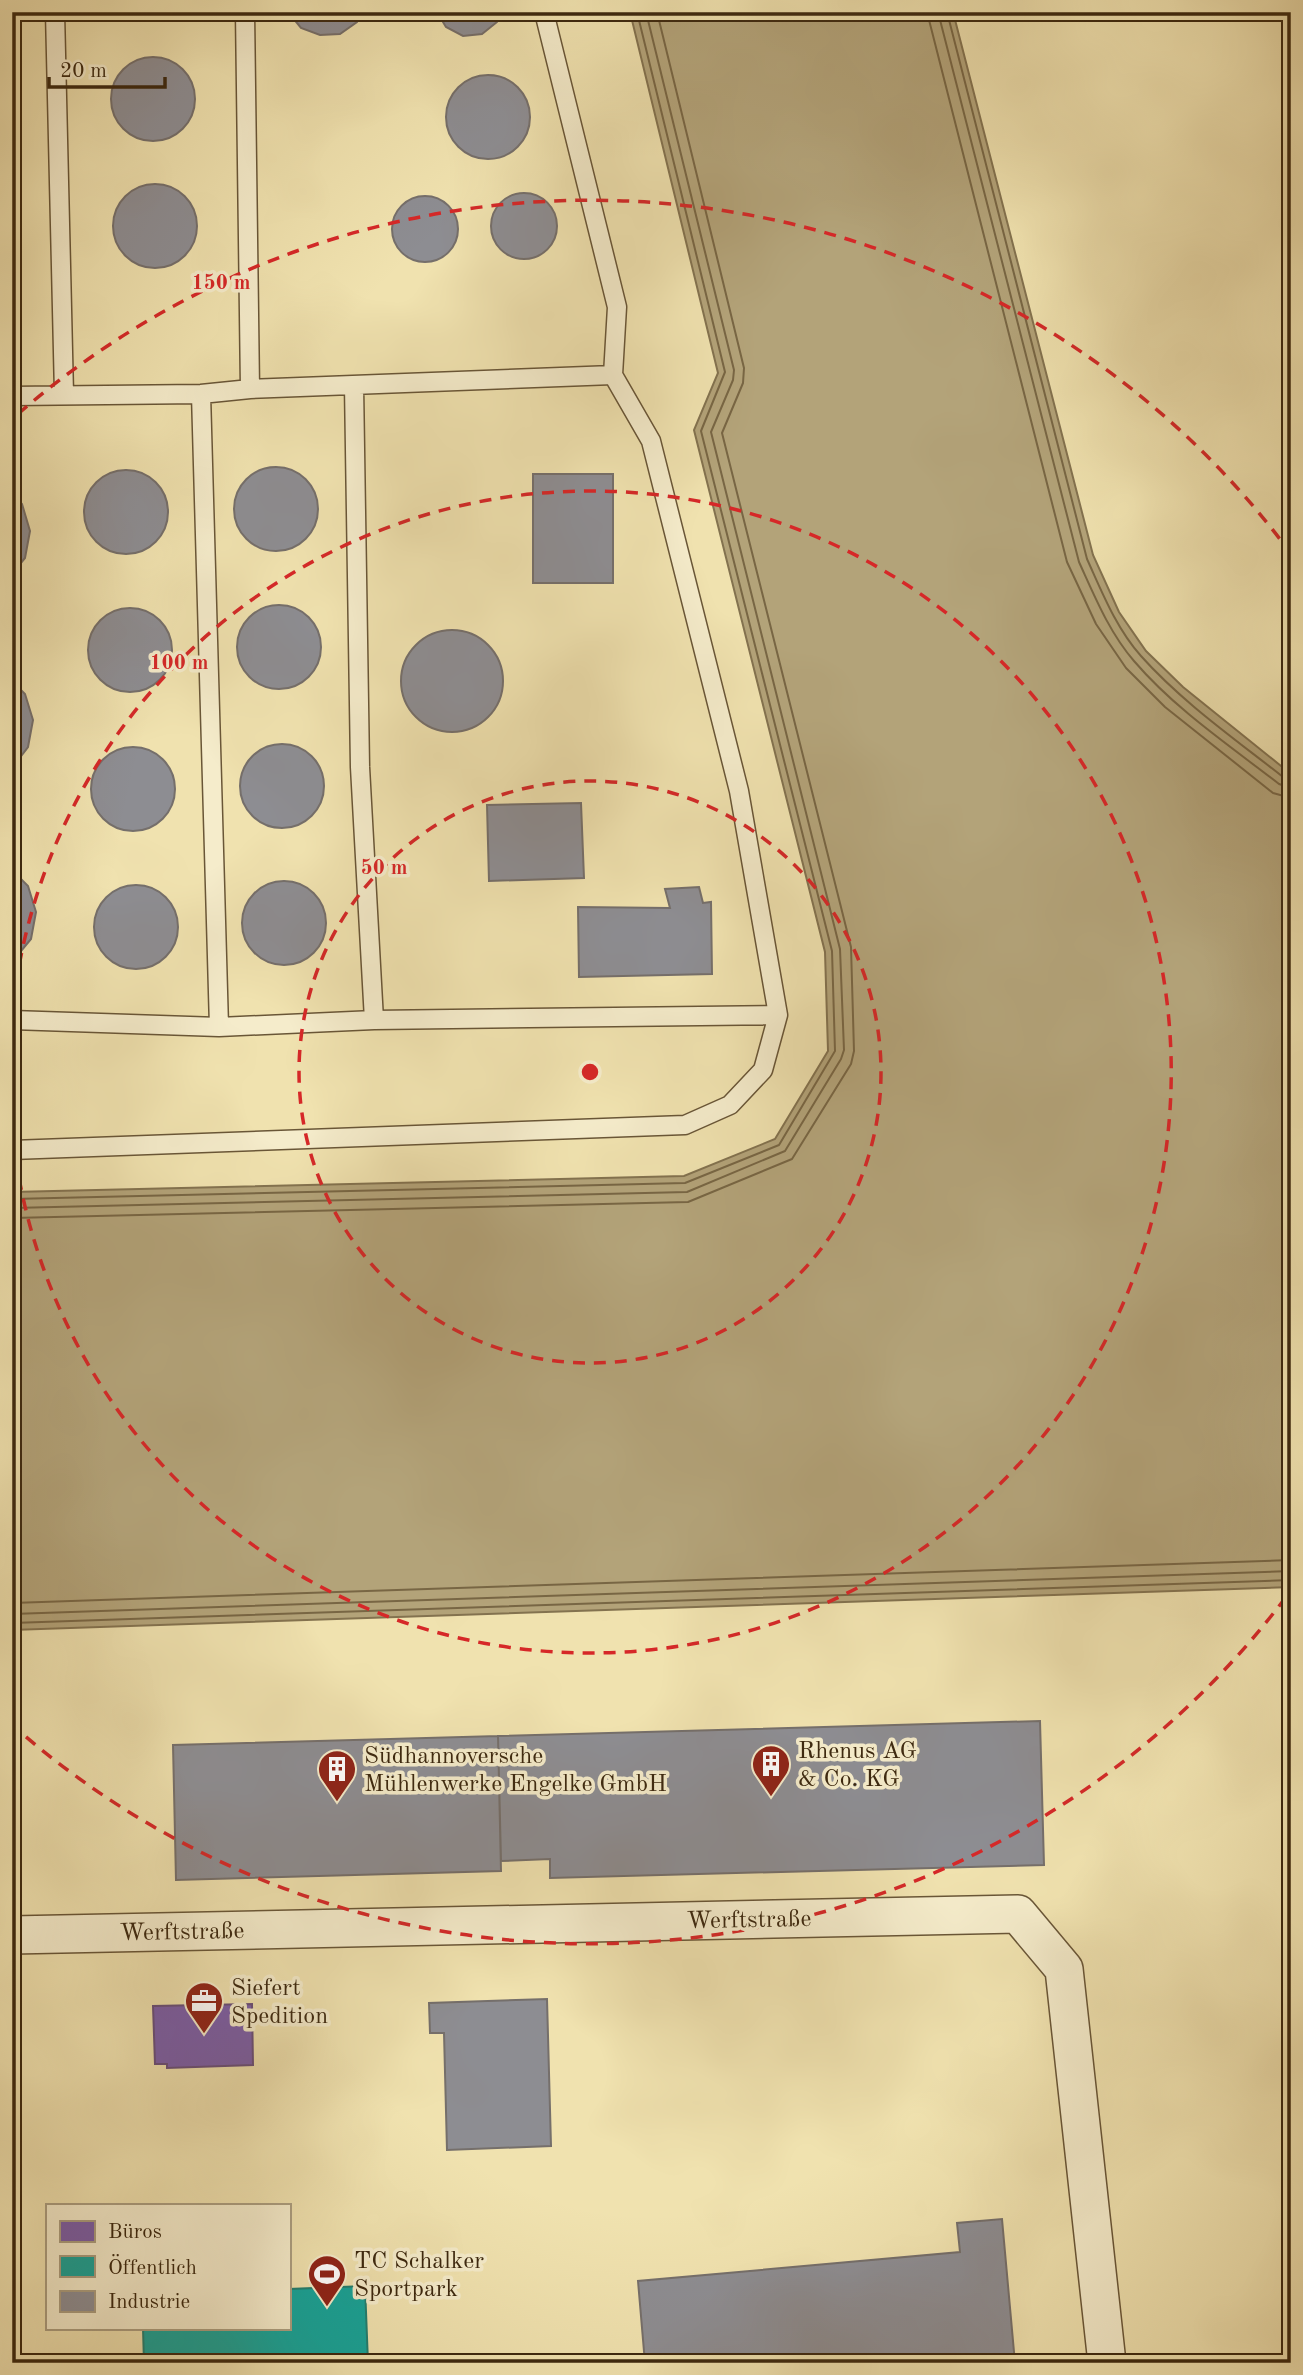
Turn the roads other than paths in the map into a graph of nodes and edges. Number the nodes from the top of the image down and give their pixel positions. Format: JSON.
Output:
{"nodes":[{"id":1,"x":55,"y":12,"type":"edge"},
{"id":2,"x":245,"y":12,"type":"edge"},
{"id":3,"x":544,"y":12,"type":"edge"},
{"id":4,"x":613,"y":375,"type":"junction"},
{"id":5,"x":354,"y":386,"type":"junction"},
{"id":6,"x":250,"y":389,"type":"junction"},
{"id":7,"x":64,"y":394,"type":"junction"},
{"id":8,"x":201,"y":394,"type":"junction"},
{"id":9,"x":12,"y":396,"type":"edge"},
{"id":10,"x":778,"y":1015,"type":"junction"},
{"id":11,"x":12,"y":1020,"type":"edge"},
{"id":12,"x":374,"y":1020,"type":"junction"},
{"id":13,"x":219,"y":1027,"type":"junction"},
{"id":14,"x":12,"y":1150,"type":"edge"},
{"id":15,"x":12,"y":1935,"type":"edge"},
{"id":16,"x":1107,"y":2363,"type":"edge"}],
"edges":[{"from":1,"to":7,"type":"lane"},
{"from":2,"to":6,"type":"lane"},
{"from":3,"to":4,"type":"lane"},
{"from":4,"to":5,"type":"lane"},
{"from":4,"to":10,"type":"lane"},
{"from":5,"to":6,"type":"lane"},
{"from":5,"to":12,"type":"lane"},
{"from":6,"to":8,"type":"lane"},
{"from":7,"to":8,"type":"lane"},
{"from":7,"to":9,"type":"lane"},
{"from":8,"to":13,"type":"lane"},
{"from":10,"to":12,"type":"lane"},
{"from":10,"to":14,"type":"lane"},
{"from":11,"to":13,"type":"lane"},
{"from":12,"to":13,"type":"lane"},
{"from":15,"to":16,"type":"street","name":"Werftstraße"}]}
